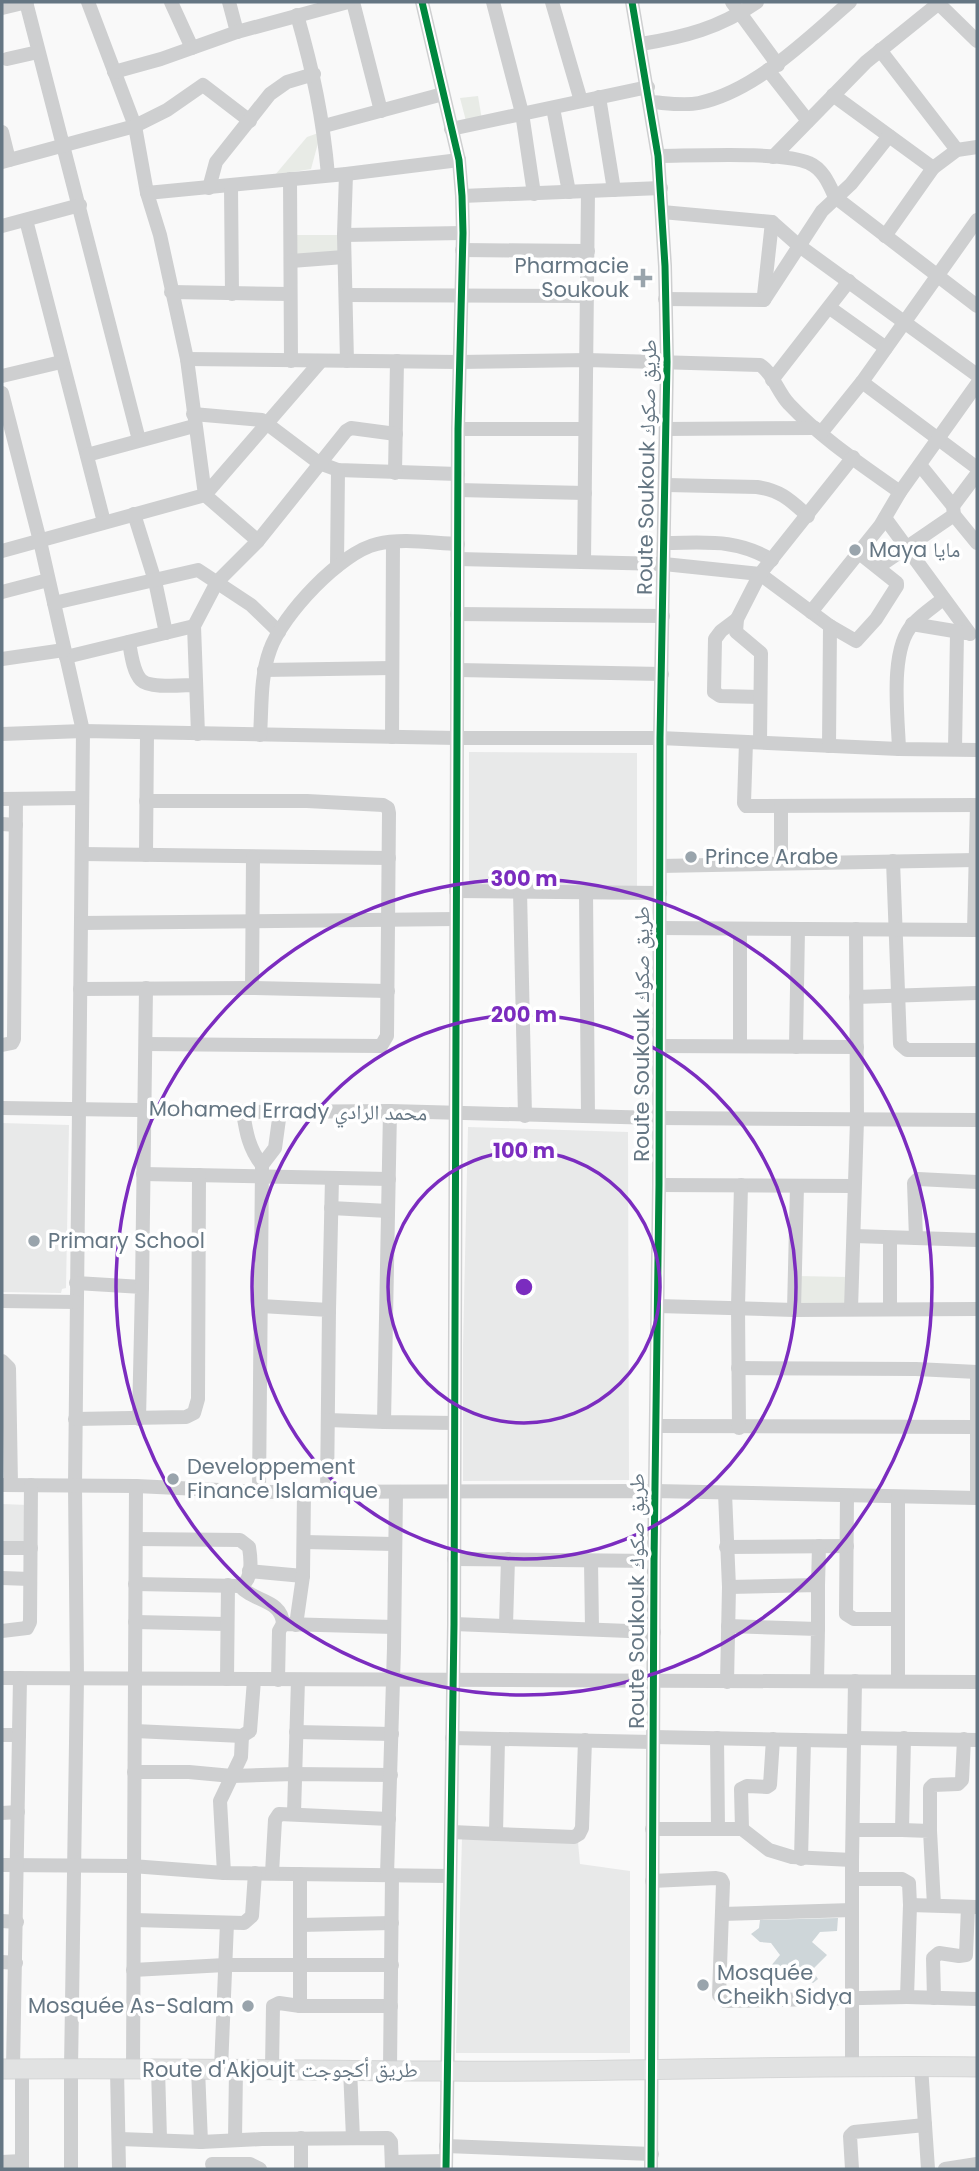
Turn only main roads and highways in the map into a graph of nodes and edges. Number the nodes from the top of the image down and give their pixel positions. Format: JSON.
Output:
{"nodes":[{"id":1,"x":977,"y":2067,"type":"edge"},
{"id":2,"x":12,"y":2069,"type":"edge"}],
"edges":[{"from":1,"to":2,"type":"highway","name":"Route d'Akjoujt طريق أكجوجت"}]}
